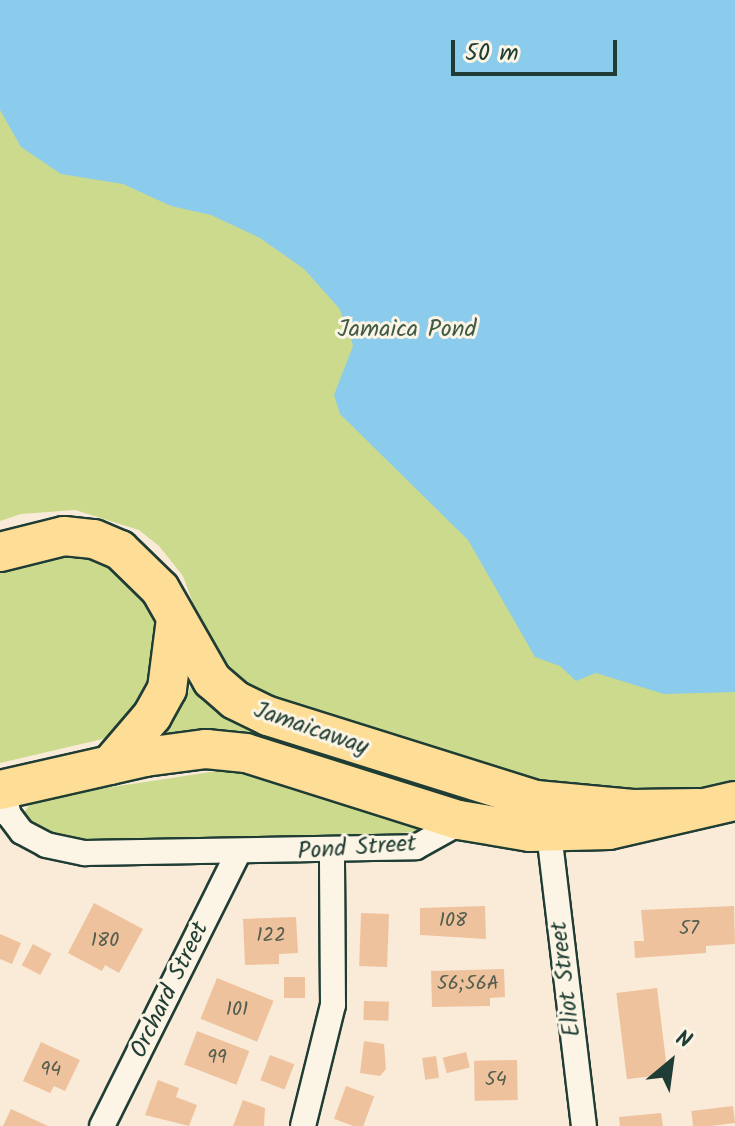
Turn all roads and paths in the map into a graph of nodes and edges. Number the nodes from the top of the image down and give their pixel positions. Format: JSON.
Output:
{"nodes":[{"id":1,"x":0,"y":552,"type":"edge"},
{"id":2,"x":176,"y":619,"type":"junction"},
{"id":3,"x":110,"y":765,"type":"junction"},
{"id":4,"x":1,"y":790,"type":"edge"},
{"id":5,"x":735,"y":801,"type":"edge"},
{"id":6,"x":698,"y":808,"type":"junction"},
{"id":7,"x":463,"y":821,"type":"junction"},
{"id":8,"x":549,"y":833,"type":"junction"},
{"id":9,"x":332,"y":851,"type":"junction"},
{"id":10,"x":238,"y":853,"type":"junction"},
{"id":11,"x":102,"y":1126,"type":"edge"},
{"id":12,"x":303,"y":1126,"type":"edge"},
{"id":13,"x":584,"y":1126,"type":"edge"}],
"edges":[{"from":1,"to":2,"type":"highway","name":"Jamaicaway"},
{"from":2,"to":3,"type":"highway"},
{"from":2,"to":6,"type":"highway","name":"Jamaicaway"},
{"from":3,"to":4,"type":"highway","name":"Jamaicaway"},
{"from":3,"to":7,"type":"highway","name":"Jamaicaway"},
{"from":4,"to":10,"type":"street","name":"Pond Street"},
{"from":5,"to":6,"type":"highway"},
{"from":6,"to":8,"type":"highway"},
{"from":7,"to":8,"type":"highway"},
{"from":7,"to":9,"type":"street","name":"Pond Street"},
{"from":8,"to":13,"type":"street","name":"Eliot Street"},
{"from":9,"to":10,"type":"street","name":"Pond Street"},
{"from":9,"to":12,"type":"street"},
{"from":10,"to":11,"type":"street","name":"Orchard Street"}]}
